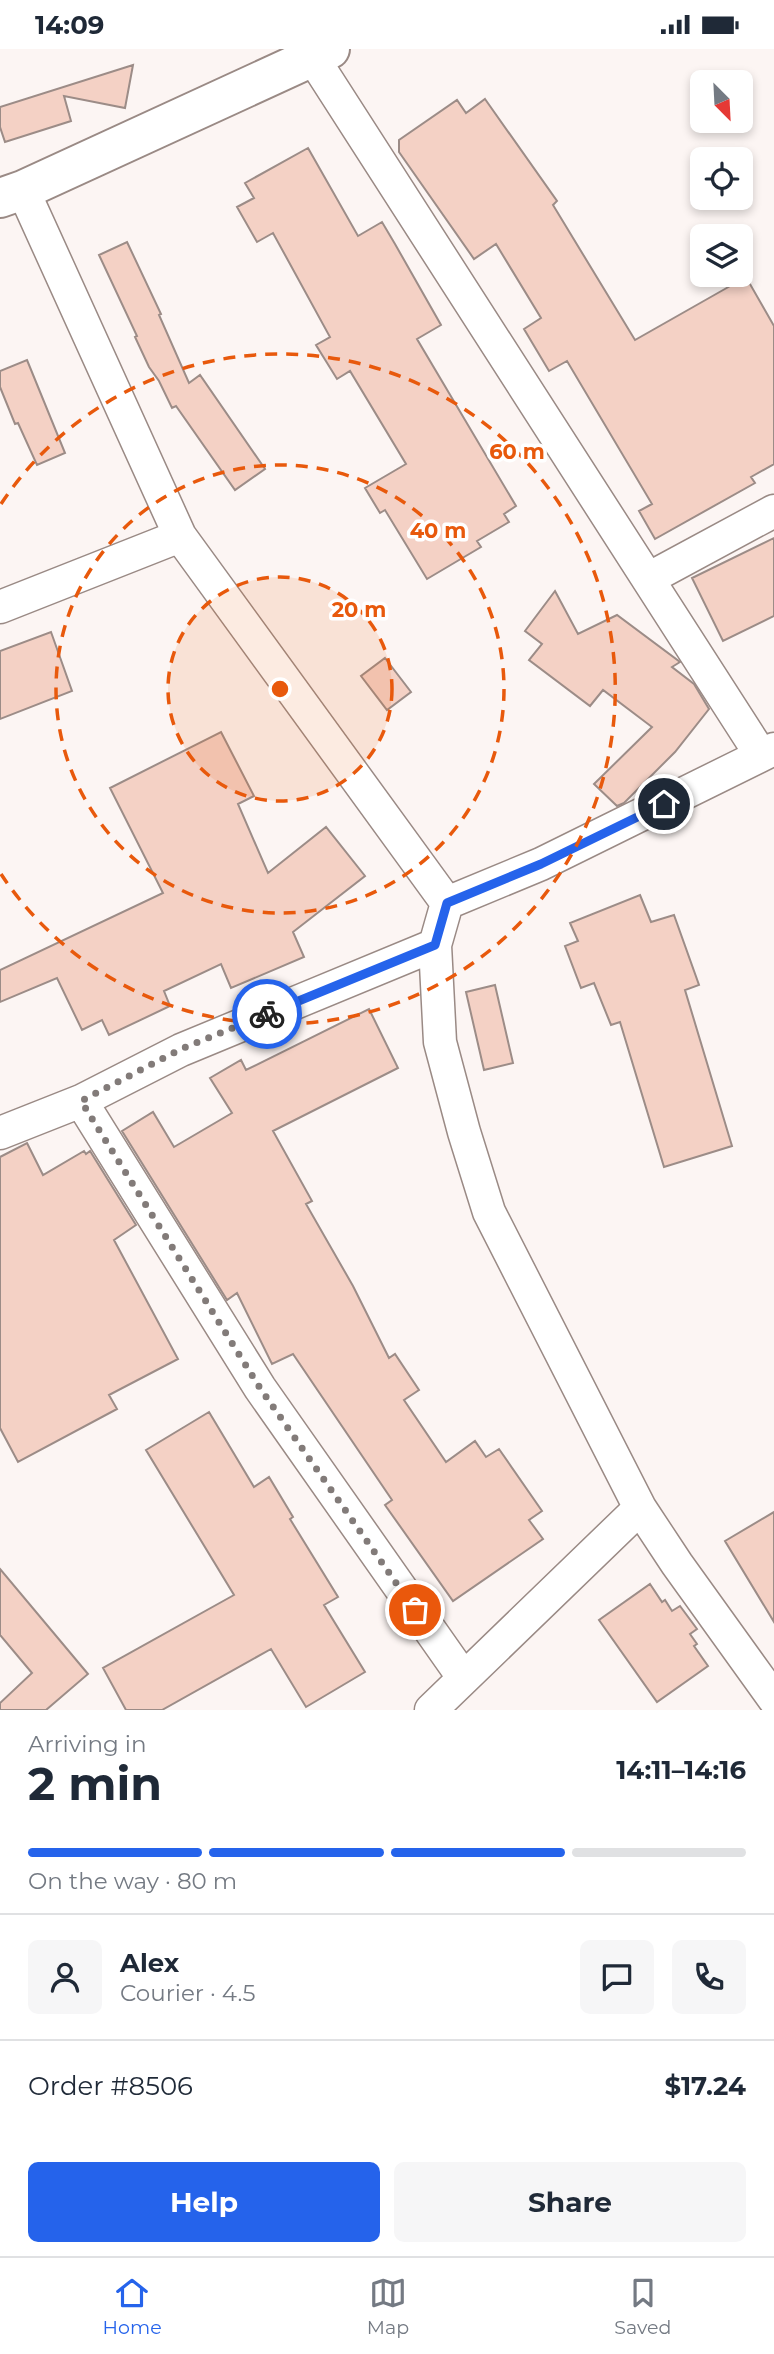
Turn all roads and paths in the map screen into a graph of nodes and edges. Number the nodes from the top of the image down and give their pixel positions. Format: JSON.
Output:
{"nodes":[{"id":1,"x":321,"y":53,"type":"edge"},
{"id":2,"x":11,"y":194,"type":"edge"},
{"id":3,"x":774,"y":511,"type":"edge"},
{"id":4,"x":180,"y":536,"type":"junction"},
{"id":5,"x":648,"y":579,"type":"junction"},
{"id":6,"x":0,"y":607,"type":"edge"},
{"id":7,"x":768,"y":752,"type":"edge"},
{"id":8,"x":447,"y":903,"type":"junction"},
{"id":9,"x":435,"y":945,"type":"junction"},
{"id":10,"x":81,"y":1101,"type":"junction"},
{"id":11,"x":0,"y":1133,"type":"edge"},
{"id":12,"x":640,"y":1508,"type":"junction"},
{"id":13,"x":463,"y":1678,"type":"junction"},
{"id":14,"x":774,"y":1699,"type":"edge"},
{"id":15,"x":430,"y":1710,"type":"edge"}],
"edges":[{"from":1,"to":2,"type":"street"},
{"from":1,"to":5,"type":"street"},
{"from":2,"to":4,"type":"street"},
{"from":3,"to":5,"type":"street"},
{"from":4,"to":6,"type":"street"},
{"from":4,"to":8,"type":"street"},
{"from":5,"to":7,"type":"street"},
{"from":7,"to":8,"type":"street"},
{"from":8,"to":9,"type":"street"},
{"from":9,"to":10,"type":"street"},
{"from":9,"to":12,"type":"street"},
{"from":10,"to":11,"type":"street"},
{"from":10,"to":13,"type":"street"},
{"from":12,"to":13,"type":"street"},
{"from":12,"to":14,"type":"street"},
{"from":13,"to":15,"type":"street"}]}
